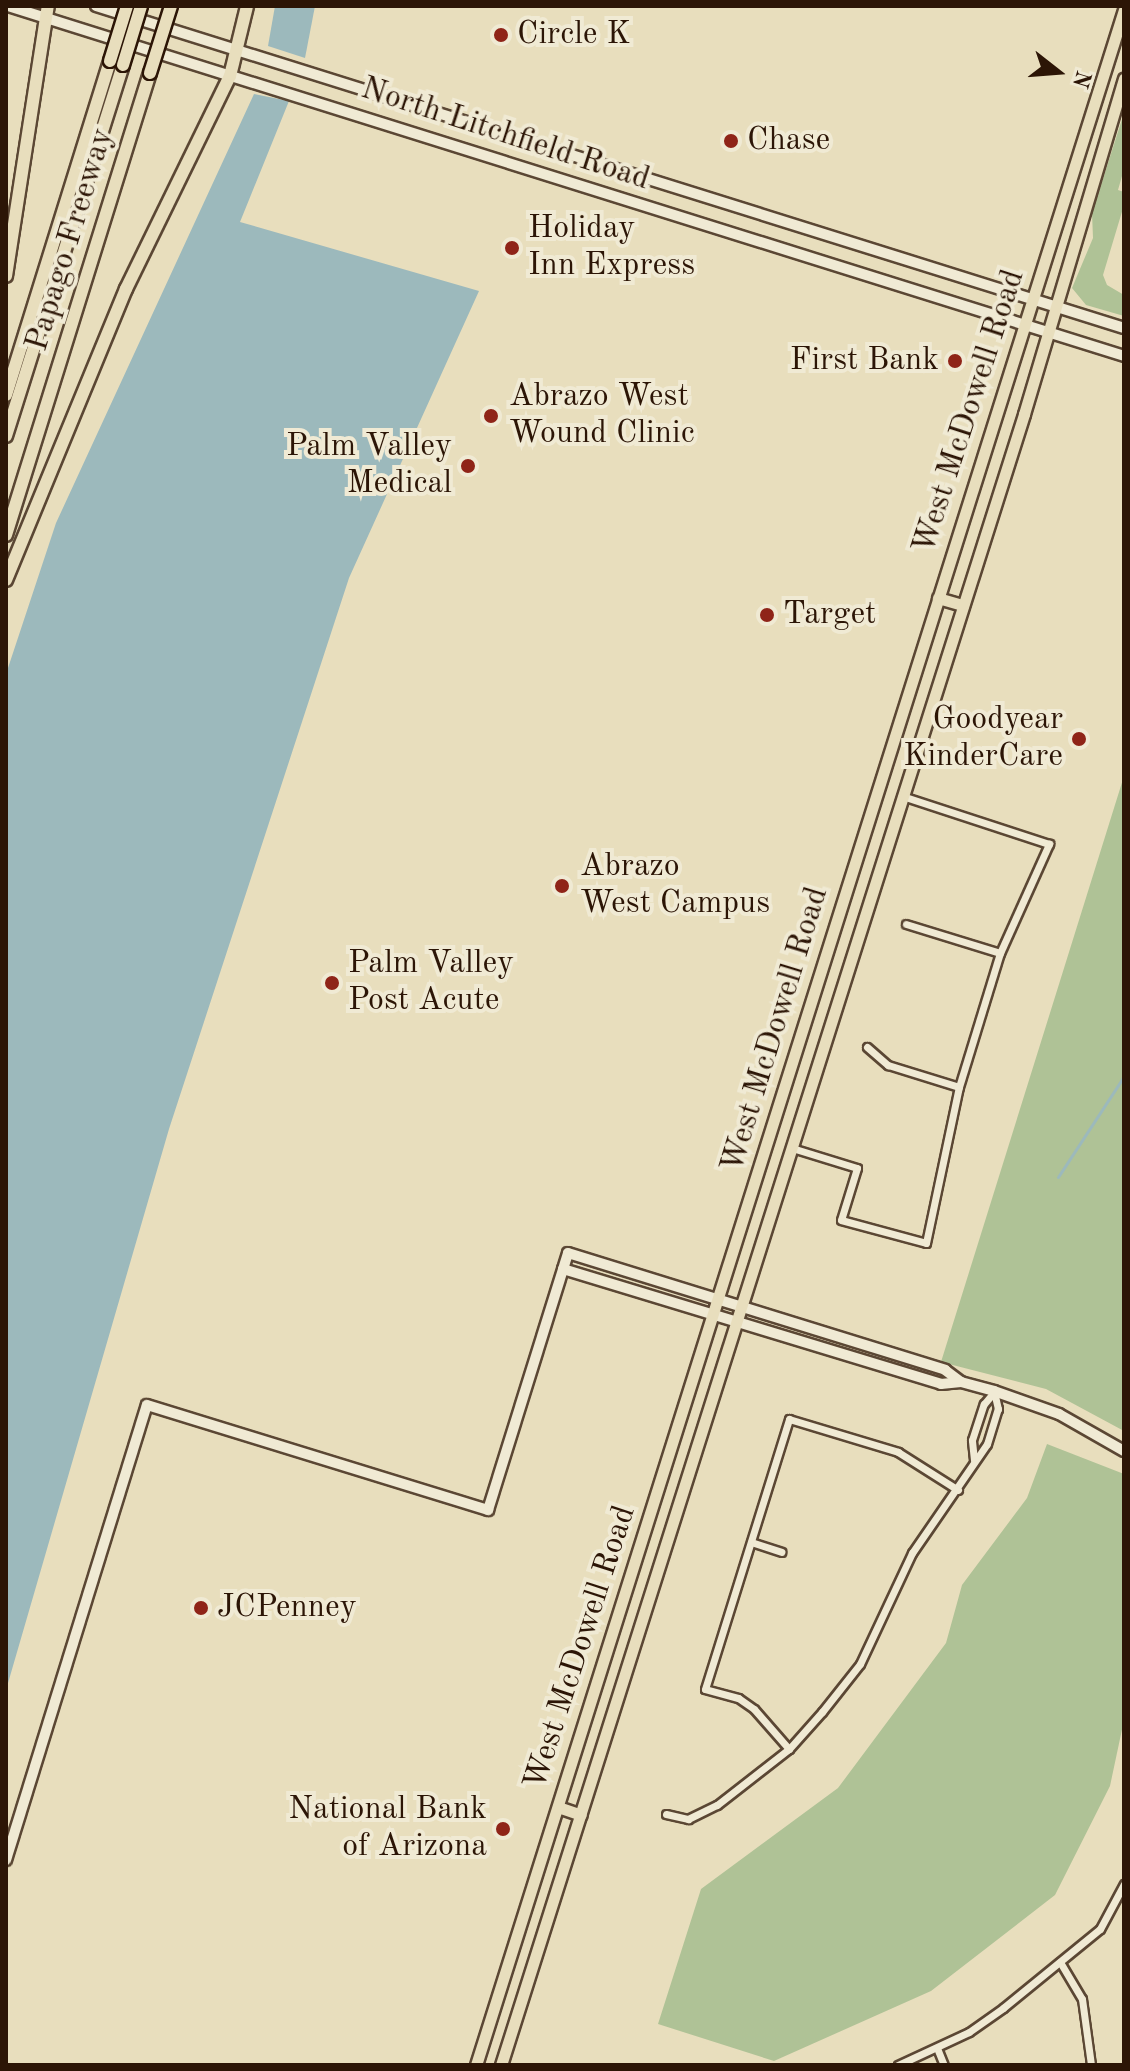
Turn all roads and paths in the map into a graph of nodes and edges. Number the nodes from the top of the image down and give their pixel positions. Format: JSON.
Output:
{"nodes":[{"id":1,"x":8,"y":6,"type":"edge"},
{"id":2,"x":96,"y":6,"type":"edge"},
{"id":3,"x":127,"y":6,"type":"edge"},
{"id":4,"x":141,"y":6,"type":"edge"},
{"id":5,"x":171,"y":6,"type":"edge"},
{"id":6,"x":247,"y":6,"type":"edge"},
{"id":7,"x":1124,"y":10,"type":"edge"},
{"id":8,"x":46,"y":12,"type":"edge"},
{"id":9,"x":238,"y":50,"type":"junction"},
{"id":10,"x":117,"y":63,"type":"junction"},
{"id":11,"x":230,"y":76,"type":"junction"},
{"id":12,"x":1124,"y":79,"type":"edge"},
{"id":13,"x":6,"y":276,"type":"edge"},
{"id":14,"x":1033,"y":300,"type":"junction"},
{"id":15,"x":1056,"y":308,"type":"junction"},
{"id":16,"x":1024,"y":326,"type":"junction"},
{"id":17,"x":1124,"y":328,"type":"edge"},
{"id":18,"x":1049,"y":333,"type":"junction"},
{"id":19,"x":1124,"y":356,"type":"edge"},
{"id":20,"x":6,"y":395,"type":"edge"},
{"id":21,"x":6,"y":436,"type":"edge"},
{"id":22,"x":6,"y":535,"type":"edge"},
{"id":23,"x":6,"y":580,"type":"edge"},
{"id":24,"x":938,"y":598,"type":"junction"},
{"id":25,"x":963,"y":605,"type":"junction"},
{"id":26,"x":902,"y":796,"type":"junction"},
{"id":27,"x":906,"y":924,"type":"dead end"},
{"id":28,"x":1000,"y":953,"type":"junction"},
{"id":29,"x":867,"y":1047,"type":"dead end"},
{"id":30,"x":959,"y":1087,"type":"junction"},
{"id":31,"x":792,"y":1148,"type":"junction"},
{"id":32,"x":563,"y":1269,"type":"junction"},
{"id":33,"x":719,"y":1298,"type":"junction"},
{"id":34,"x":742,"y":1306,"type":"junction"},
{"id":35,"x":714,"y":1316,"type":"junction"},
{"id":36,"x":738,"y":1321,"type":"junction"},
{"id":37,"x":961,"y":1382,"type":"junction"},
{"id":38,"x":994,"y":1391,"type":"junction"},
{"id":39,"x":1124,"y":1451,"type":"edge"},
{"id":40,"x":974,"y":1460,"type":"junction"},
{"id":41,"x":958,"y":1490,"type":"junction"},
{"id":42,"x":751,"y":1542,"type":"junction"},
{"id":43,"x":781,"y":1552,"type":"dead end"},
{"id":44,"x":789,"y":1749,"type":"junction"},
{"id":45,"x":558,"y":1807,"type":"junction"},
{"id":46,"x":666,"y":1814,"type":"dead end"},
{"id":47,"x":581,"y":1815,"type":"junction"},
{"id":48,"x":6,"y":1860,"type":"edge"},
{"id":49,"x":1124,"y":1884,"type":"edge"},
{"id":50,"x":1060,"y":1962,"type":"junction"},
{"id":51,"x":937,"y":2048,"type":"junction"},
{"id":52,"x":476,"y":2065,"type":"edge"},
{"id":53,"x":501,"y":2065,"type":"edge"},
{"id":54,"x":898,"y":2065,"type":"edge"},
{"id":55,"x":944,"y":2065,"type":"edge"},
{"id":56,"x":1091,"y":2065,"type":"edge"}],
"edges":[{"from":1,"to":8,"type":"main road","name":"North Litchfield Road"},
{"from":2,"to":9,"type":"main road","name":"North Litchfield Road"},
{"from":3,"to":10,"type":"highway","name":"Papago Freeway","bridge":true},
{"from":4,"to":10,"type":"highway","bridge":true},
{"from":5,"to":22,"type":"highway","name":"Papago Freeway","bridge":true},
{"from":6,"to":9,"type":"highway"},
{"from":7,"to":14,"type":"main road","name":"West McDowell Road"},
{"from":8,"to":11,"type":"main road","name":"North Litchfield Road"},
{"from":8,"to":13,"type":"highway"},
{"from":9,"to":11,"type":"highway"},
{"from":9,"to":14,"type":"main road","name":"North Litchfield Road"},
{"from":10,"to":20,"type":"highway","name":"Papago Freeway"},
{"from":10,"to":21,"type":"highway"},
{"from":11,"to":16,"type":"main road","name":"North Litchfield Road"},
{"from":11,"to":23,"type":"highway"},
{"from":12,"to":15,"type":"main road","name":"West McDowell Road"},
{"from":14,"to":15,"type":"main road","name":"North Litchfield Road"},
{"from":14,"to":16,"type":"main road","name":"West McDowell Road"},
{"from":15,"to":17,"type":"main road","name":"North Litchfield Road"},
{"from":15,"to":18,"type":"main road","name":"West McDowell Road"},
{"from":16,"to":18,"type":"main road","name":"North Litchfield Road"},
{"from":16,"to":24,"type":"main road","name":"West McDowell Road"},
{"from":18,"to":19,"type":"main road","name":"North Litchfield Road"},
{"from":18,"to":25,"type":"main road","name":"West McDowell Road"},
{"from":24,"to":25,"type":"main road"},
{"from":24,"to":33,"type":"main road","name":"West McDowell Road"},
{"from":25,"to":26,"type":"main road","name":"West McDowell Road"},
{"from":26,"to":28,"type":"street"},
{"from":26,"to":31,"type":"main road","name":"West McDowell Road"},
{"from":27,"to":28,"type":"street"},
{"from":28,"to":30,"type":"street"},
{"from":29,"to":30,"type":"street"},
{"from":30,"to":31,"type":"street"},
{"from":31,"to":34,"type":"main road","name":"West McDowell Road"},
{"from":32,"to":33,"type":"main road"},
{"from":32,"to":35,"type":"main road"},
{"from":32,"to":48,"type":"main road"},
{"from":33,"to":34,"type":"main road"},
{"from":33,"to":35,"type":"main road","name":"West McDowell Road"},
{"from":34,"to":36,"type":"main road","name":"West McDowell Road"},
{"from":34,"to":37,"type":"main road"},
{"from":35,"to":36,"type":"main road"},
{"from":35,"to":45,"type":"main road","name":"West McDowell Road"},
{"from":36,"to":37,"type":"main road"},
{"from":36,"to":47,"type":"main road","name":"West McDowell Road"},
{"from":37,"to":38,"type":"main road"},
{"from":38,"to":39,"type":"main road"},
{"from":38,"to":40,"type":"street"},
{"from":38,"to":40,"type":"street"},
{"from":40,"to":41,"type":"street"},
{"from":41,"to":42,"type":"street"},
{"from":41,"to":44,"type":"street"},
{"from":42,"to":43,"type":"street"},
{"from":42,"to":44,"type":"street"},
{"from":44,"to":46,"type":"street"},
{"from":45,"to":47,"type":"main road"},
{"from":45,"to":52,"type":"main road","name":"West McDowell Road"},
{"from":47,"to":53,"type":"main road","name":"West McDowell Road"},
{"from":49,"to":50,"type":"street"},
{"from":50,"to":51,"type":"street"},
{"from":50,"to":56,"type":"street"},
{"from":51,"to":54,"type":"street"},
{"from":51,"to":55,"type":"street"}]}
